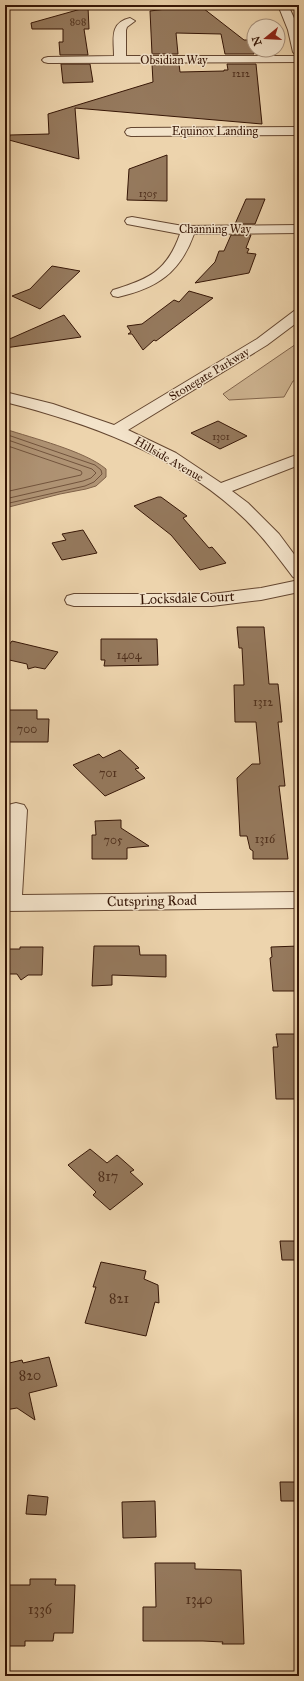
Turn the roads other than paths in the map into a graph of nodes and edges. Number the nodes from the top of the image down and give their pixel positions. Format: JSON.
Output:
{"nodes":[{"id":1,"x":283,"y":5,"type":"edge"},
{"id":2,"x":130,"y":21,"type":"dead end"},
{"id":3,"x":299,"y":52,"type":"edge"},
{"id":4,"x":299,"y":59,"type":"edge"},
{"id":5,"x":48,"y":60,"type":"dead end"},
{"id":6,"x":120,"y":60,"type":"junction"},
{"id":7,"x":299,"y":131,"type":"edge"},
{"id":8,"x":131,"y":132,"type":"dead end"},
{"id":9,"x":132,"y":221,"type":"dead end"},
{"id":10,"x":299,"y":229,"type":"edge"},
{"id":11,"x":188,"y":230,"type":"junction"},
{"id":12,"x":118,"y":293,"type":"dead end"},
{"id":13,"x":299,"y":314,"type":"edge"},
{"id":14,"x":5,"y":397,"type":"edge"},
{"id":15,"x":117,"y":430,"type":"junction"},
{"id":16,"x":299,"y":459,"type":"edge"},
{"id":17,"x":220,"y":488,"type":"junction"},
{"id":18,"x":299,"y":574,"type":"edge"},
{"id":19,"x":299,"y":586,"type":"edge"},
{"id":20,"x":74,"y":600,"type":"dead end"},
{"id":21,"x":16,"y":810,"type":"dead end"},
{"id":22,"x":299,"y":900,"type":"edge"},
{"id":23,"x":7,"y":903,"type":"edge"}],
"edges":[{"from":1,"to":3,"type":"street"},
{"from":2,"to":6,"type":"street"},
{"from":4,"to":6,"type":"street","name":"Obsidian Way"},
{"from":5,"to":6,"type":"street","name":"Obsidian Way"},
{"from":7,"to":8,"type":"street","name":"Equinox Landing"},
{"from":9,"to":11,"type":"street","name":"Channing Way"},
{"from":10,"to":11,"type":"street","name":"Channing Way"},
{"from":11,"to":12,"type":"street"},
{"from":13,"to":15,"type":"street","name":"Stonegate Parkway"},
{"from":14,"to":15,"type":"street","name":"Hillside Avenue"},
{"from":15,"to":17,"type":"street","name":"Hillside Avenue"},
{"from":16,"to":17,"type":"street"},
{"from":17,"to":18,"type":"street","name":"Hillside Avenue"},
{"from":19,"to":20,"type":"street","name":"Locksdale Court"},
{"from":21,"to":23,"type":"street"},
{"from":22,"to":23,"type":"street","name":"Cutspring Road"}]}
